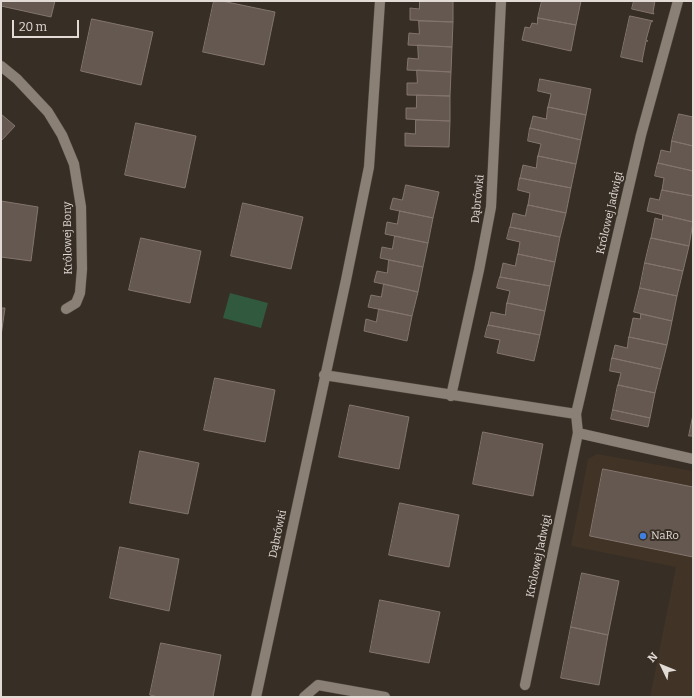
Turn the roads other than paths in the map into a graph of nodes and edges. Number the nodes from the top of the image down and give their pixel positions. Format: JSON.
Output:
{"nodes":[{"id":1,"x":380,"y":1,"type":"edge"},
{"id":2,"x":500,"y":1,"type":"edge"},
{"id":3,"x":678,"y":1,"type":"edge"},
{"id":4,"x":1,"y":66,"type":"edge"},
{"id":5,"x":66,"y":309,"type":"dead end"},
{"id":6,"x":324,"y":375,"type":"junction"},
{"id":7,"x":451,"y":396,"type":"junction"},
{"id":8,"x":576,"y":414,"type":"junction"},
{"id":9,"x":578,"y":433,"type":"junction"},
{"id":10,"x":693,"y":459,"type":"edge"},
{"id":11,"x":525,"y":685,"type":"dead end"},
{"id":12,"x":256,"y":697,"type":"edge"},
{"id":13,"x":304,"y":697,"type":"edge"},
{"id":14,"x":385,"y":697,"type":"edge"}],
"edges":[{"from":1,"to":6,"type":"street","name":"Dąbrówki"},
{"from":2,"to":7,"type":"street","name":"Dąbrówki"},
{"from":3,"to":8,"type":"street","name":"Królowej Jadwigi"},
{"from":4,"to":5,"type":"street","name":"Królowej Bony"},
{"from":6,"to":7,"type":"street"},
{"from":6,"to":12,"type":"street","name":"Dąbrówki"},
{"from":7,"to":8,"type":"street"},
{"from":8,"to":9,"type":"street","name":"Królowej Jadwigi"},
{"from":9,"to":10,"type":"street"},
{"from":9,"to":11,"type":"street","name":"Królowej Jadwigi"},
{"from":13,"to":14,"type":"street"}]}
